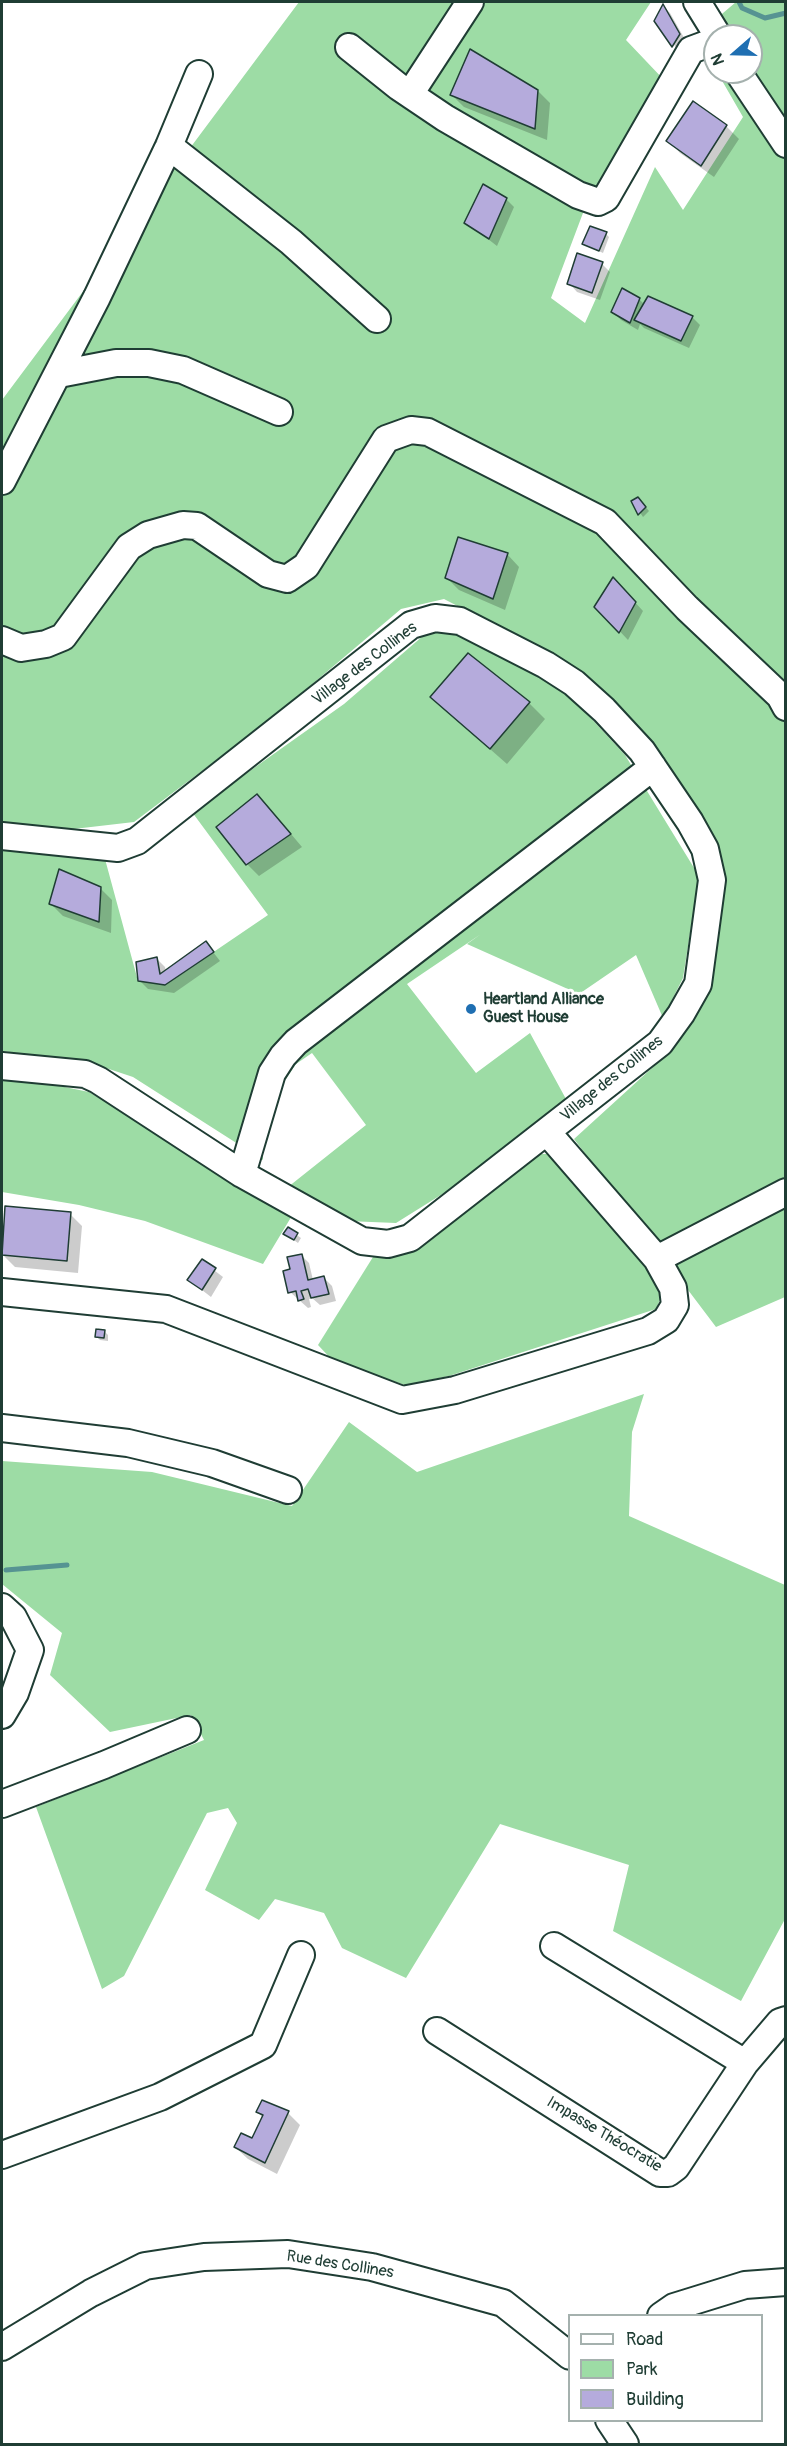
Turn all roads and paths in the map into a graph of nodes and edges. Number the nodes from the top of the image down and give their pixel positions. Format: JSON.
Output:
{"nodes":[{"id":1,"x":470,"y":2,"type":"edge"},
{"id":2,"x":697,"y":2,"type":"edge"},
{"id":3,"x":711,"y":24,"type":"edge"},
{"id":4,"x":703,"y":46,"type":"edge"},
{"id":5,"x":349,"y":47,"type":"dead end"},
{"id":6,"x":199,"y":74,"type":"dead end"},
{"id":7,"x":746,"y":84,"type":"edge"},
{"id":8,"x":410,"y":94,"type":"junction"},
{"id":9,"x":786,"y":144,"type":"edge"},
{"id":10,"x":169,"y":146,"type":"junction"},
{"id":11,"x":377,"y":319,"type":"dead end"},
{"id":12,"x":59,"y":374,"type":"junction"},
{"id":13,"x":279,"y":412,"type":"dead end"},
{"id":14,"x":2,"y":481,"type":"edge"},
{"id":15,"x":2,"y":640,"type":"edge"},
{"id":16,"x":786,"y":707,"type":"edge"},
{"id":17,"x":653,"y":767,"type":"junction"},
{"id":18,"x":2,"y":836,"type":"edge"},
{"id":19,"x":2,"y":1066,"type":"edge"},
{"id":20,"x":547,"y":1132,"type":"junction"},
{"id":21,"x":243,"y":1174,"type":"junction"},
{"id":22,"x":786,"y":1192,"type":"edge"},
{"id":23,"x":657,"y":1259,"type":"junction"},
{"id":24,"x":2,"y":1292,"type":"edge"},
{"id":25,"x":2,"y":1428,"type":"edge"},
{"id":26,"x":288,"y":1490,"type":"dead end"},
{"id":27,"x":2,"y":1607,"type":"edge"},
{"id":28,"x":2,"y":1715,"type":"edge"},
{"id":29,"x":187,"y":1730,"type":"dead end"},
{"id":30,"x":2,"y":1804,"type":"edge"},
{"id":31,"x":554,"y":1946,"type":"dead end"},
{"id":32,"x":301,"y":1955,"type":"dead end"},
{"id":33,"x":786,"y":2019,"type":"edge"},
{"id":34,"x":437,"y":2031,"type":"dead end"},
{"id":35,"x":745,"y":2063,"type":"junction"},
{"id":36,"x":2,"y":2155,"type":"edge"},
{"id":37,"x":786,"y":2282,"type":"edge"},
{"id":38,"x":664,"y":2314,"type":"edge"},
{"id":39,"x":2,"y":2347,"type":"edge"},
{"id":40,"x":568,"y":2354,"type":"edge"},
{"id":41,"x":610,"y":2422,"type":"edge"},
{"id":42,"x":625,"y":2445,"type":"edge"}],
"edges":[{"from":1,"to":8,"type":"street"},
{"from":2,"to":3,"type":"street"},
{"from":4,"to":8,"type":"street"},
{"from":5,"to":8,"type":"street"},
{"from":6,"to":10,"type":"street"},
{"from":7,"to":9,"type":"street"},
{"from":10,"to":11,"type":"street"},
{"from":10,"to":12,"type":"street"},
{"from":12,"to":13,"type":"street"},
{"from":12,"to":14,"type":"street"},
{"from":15,"to":16,"type":"street"},
{"from":17,"to":18,"type":"street","name":"Village des Collines"},
{"from":17,"to":20,"type":"street","name":"Village des Collines"},
{"from":17,"to":21,"type":"street"},
{"from":19,"to":21,"type":"street","name":"Village des Collines"},
{"from":20,"to":21,"type":"street","name":"Village des Collines"},
{"from":20,"to":23,"type":"street"},
{"from":22,"to":23,"type":"street"},
{"from":23,"to":24,"type":"street"},
{"from":25,"to":26,"type":"street"},
{"from":27,"to":28,"type":"street"},
{"from":29,"to":30,"type":"street"},
{"from":31,"to":35,"type":"street"},
{"from":32,"to":36,"type":"street"},
{"from":33,"to":35,"type":"street","name":"Impasse Théocratie"},
{"from":34,"to":35,"type":"street","name":"Impasse Théocratie"},
{"from":37,"to":38,"type":"street"},
{"from":39,"to":40,"type":"street","name":"Rue des Collines"},
{"from":41,"to":42,"type":"street"}]}
